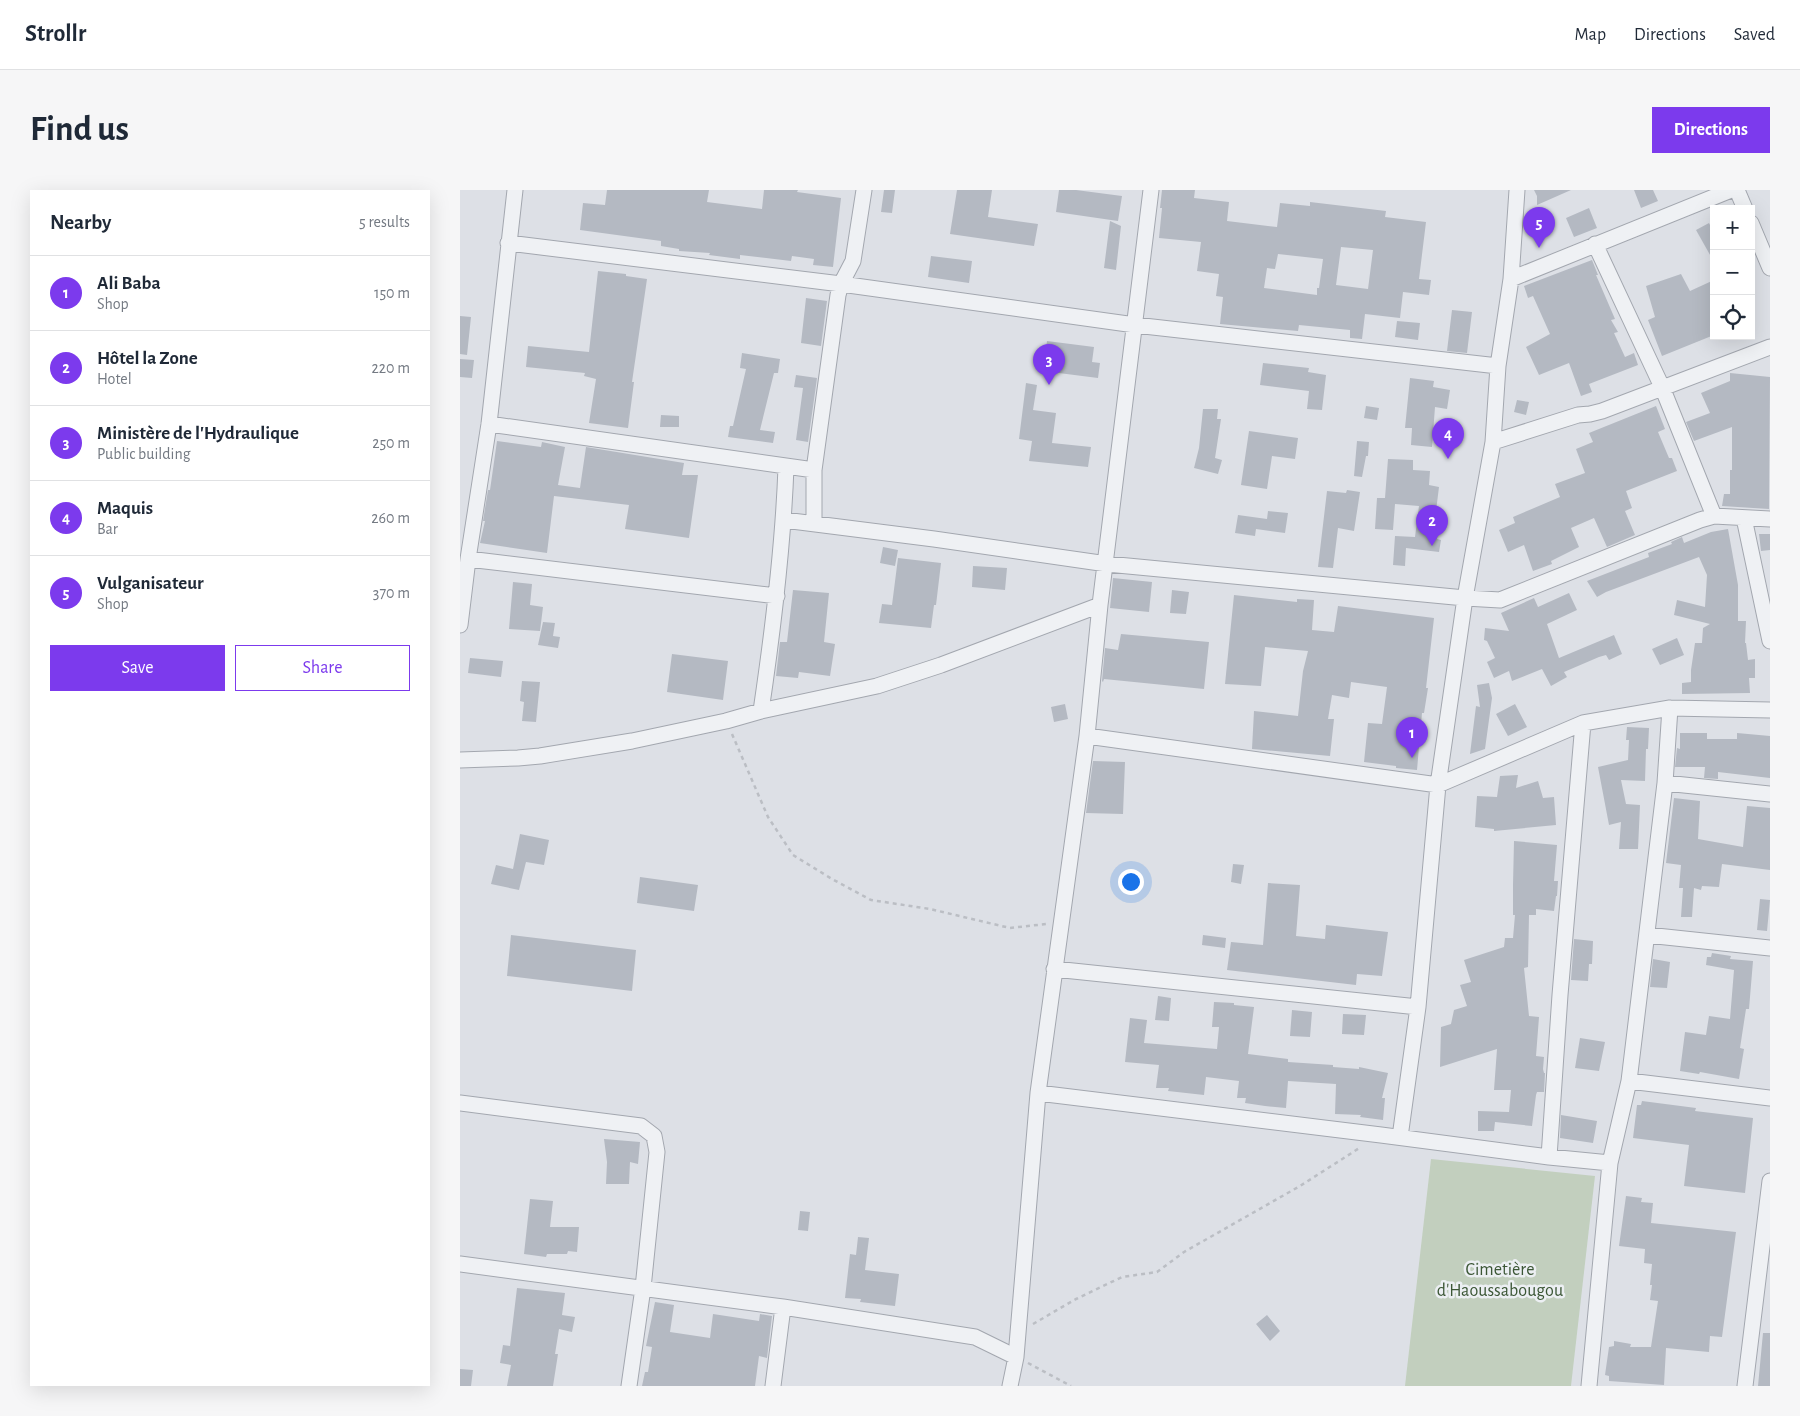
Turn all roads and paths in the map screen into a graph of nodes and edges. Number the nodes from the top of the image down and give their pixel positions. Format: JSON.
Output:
{"nodes":[{"id":1,"x":515,"y":190,"type":"edge"},
{"id":2,"x":864,"y":190,"type":"edge"},
{"id":3,"x":1151,"y":190,"type":"edge"},
{"id":4,"x":1518,"y":190,"type":"edge"},
{"id":5,"x":1731,"y":190,"type":"edge"},
{"id":6,"x":1737,"y":190,"type":"edge"},
{"id":7,"x":1743,"y":205,"type":"edge"},
{"id":8,"x":1755,"y":233,"type":"edge"},
{"id":9,"x":508,"y":243,"type":"junction"},
{"id":10,"x":1595,"y":244,"type":"junction"},
{"id":11,"x":1770,"y":268,"type":"edge"},
{"id":12,"x":1511,"y":279,"type":"junction"},
{"id":13,"x":841,"y":284,"type":"junction"},
{"id":14,"x":1135,"y":324,"type":"junction"},
{"id":15,"x":1770,"y":347,"type":"edge"},
{"id":16,"x":1498,"y":366,"type":"junction"},
{"id":17,"x":1662,"y":388,"type":"junction"},
{"id":18,"x":489,"y":424,"type":"junction"},
{"id":19,"x":1492,"y":442,"type":"junction"},
{"id":20,"x":786,"y":467,"type":"junction"},
{"id":21,"x":814,"y":470,"type":"junction"},
{"id":22,"x":1714,"y":516,"type":"junction"},
{"id":23,"x":1744,"y":518,"type":"junction"},
{"id":24,"x":1770,"y":519,"type":"edge"},
{"id":25,"x":784,"y":520,"type":"junction"},
{"id":26,"x":814,"y":524,"type":"junction"},
{"id":27,"x":468,"y":559,"type":"junction"},
{"id":28,"x":1107,"y":564,"type":"junction"},
{"id":29,"x":777,"y":596,"type":"junction"},
{"id":30,"x":1465,"y":598,"type":"junction"},
{"id":31,"x":1100,"y":605,"type":"junction"},
{"id":32,"x":460,"y":625,"type":"edge"},
{"id":33,"x":1770,"y":641,"type":"edge"},
{"id":34,"x":1670,"y":708,"type":"junction"},
{"id":35,"x":1770,"y":710,"type":"edge"},
{"id":36,"x":761,"y":711,"type":"junction"},
{"id":37,"x":726,"y":721,"type":"junction"},
{"id":38,"x":1583,"y":723,"type":"junction"},
{"id":39,"x":1087,"y":736,"type":"junction"},
{"id":40,"x":460,"y":760,"type":"edge"},
{"id":41,"x":1665,"y":783,"type":"junction"},
{"id":42,"x":1438,"y":784,"type":"junction"},
{"id":43,"x":1770,"y":794,"type":"edge"},
{"id":44,"x":1060,"y":923,"type":"junction"},
{"id":45,"x":1647,"y":935,"type":"junction"},
{"id":46,"x":1770,"y":948,"type":"edge"},
{"id":47,"x":1054,"y":969,"type":"junction"},
{"id":48,"x":1418,"y":1006,"type":"junction"},
{"id":49,"x":1629,"y":1081,"type":"junction"},
{"id":50,"x":1038,"y":1093,"type":"junction"},
{"id":51,"x":1770,"y":1098,"type":"edge"},
{"id":52,"x":460,"y":1103,"type":"edge"},
{"id":53,"x":1381,"y":1135,"type":"junction"},
{"id":54,"x":1400,"y":1137,"type":"junction"},
{"id":55,"x":1549,"y":1157,"type":"junction"},
{"id":56,"x":1610,"y":1163,"type":"junction"},
{"id":57,"x":1770,"y":1181,"type":"edge"},
{"id":58,"x":460,"y":1264,"type":"edge"},
{"id":59,"x":643,"y":1288,"type":"junction"},
{"id":60,"x":783,"y":1307,"type":"junction"},
{"id":61,"x":1018,"y":1332,"type":"junction"},
{"id":62,"x":1016,"y":1357,"type":"junction"},
{"id":63,"x":629,"y":1386,"type":"edge"},
{"id":64,"x":774,"y":1386,"type":"edge"},
{"id":65,"x":1010,"y":1386,"type":"edge"},
{"id":66,"x":1071,"y":1386,"type":"edge"},
{"id":67,"x":1589,"y":1386,"type":"edge"},
{"id":68,"x":1746,"y":1386,"type":"edge"}],
"edges":[{"from":1,"to":9,"type":"street"},
{"from":2,"to":13,"type":"street"},
{"from":3,"to":14,"type":"street"},
{"from":4,"to":12,"type":"street"},
{"from":5,"to":10,"type":"street"},
{"from":6,"to":7,"type":"street"},
{"from":8,"to":11,"type":"street"},
{"from":9,"to":13,"type":"street"},
{"from":9,"to":18,"type":"street"},
{"from":10,"to":12,"type":"street"},
{"from":10,"to":17,"type":"street"},
{"from":12,"to":16,"type":"street"},
{"from":13,"to":14,"type":"street"},
{"from":13,"to":21,"type":"street"},
{"from":14,"to":16,"type":"street"},
{"from":14,"to":28,"type":"street"},
{"from":15,"to":17,"type":"street"},
{"from":16,"to":19,"type":"street"},
{"from":17,"to":19,"type":"street"},
{"from":17,"to":22,"type":"street"},
{"from":18,"to":20,"type":"street"},
{"from":18,"to":27,"type":"street"},
{"from":19,"to":30,"type":"street"},
{"from":20,"to":21,"type":"street"},
{"from":20,"to":25,"type":"street"},
{"from":21,"to":26,"type":"street"},
{"from":22,"to":23,"type":"street"},
{"from":22,"to":30,"type":"street"},
{"from":23,"to":24,"type":"street"},
{"from":23,"to":33,"type":"street"},
{"from":25,"to":26,"type":"street"},
{"from":25,"to":29,"type":"street"},
{"from":26,"to":28,"type":"street"},
{"from":27,"to":29,"type":"street"},
{"from":27,"to":32,"type":"street"},
{"from":28,"to":30,"type":"street"},
{"from":28,"to":31,"type":"street"},
{"from":29,"to":36,"type":"street"},
{"from":30,"to":42,"type":"street"},
{"from":31,"to":36,"type":"street"},
{"from":31,"to":39,"type":"street"},
{"from":34,"to":35,"type":"street"},
{"from":34,"to":38,"type":"street"},
{"from":34,"to":41,"type":"street"},
{"from":36,"to":37,"type":"street"},
{"from":37,"to":40,"type":"street"},
{"from":37,"to":44,"type":"path"},
{"from":38,"to":42,"type":"street"},
{"from":38,"to":55,"type":"street"},
{"from":39,"to":42,"type":"street"},
{"from":39,"to":44,"type":"street"},
{"from":41,"to":43,"type":"street"},
{"from":41,"to":45,"type":"street"},
{"from":42,"to":48,"type":"street"},
{"from":44,"to":47,"type":"street"},
{"from":45,"to":46,"type":"street"},
{"from":45,"to":49,"type":"street"},
{"from":47,"to":48,"type":"street"},
{"from":47,"to":50,"type":"street"},
{"from":48,"to":54,"type":"street"},
{"from":49,"to":51,"type":"street"},
{"from":49,"to":56,"type":"street"},
{"from":50,"to":53,"type":"street"},
{"from":50,"to":61,"type":"street"},
{"from":52,"to":59,"type":"street"},
{"from":53,"to":54,"type":"street"},
{"from":53,"to":61,"type":"path"},
{"from":54,"to":55,"type":"street"},
{"from":55,"to":56,"type":"street"},
{"from":56,"to":67,"type":"street"},
{"from":57,"to":68,"type":"street"},
{"from":58,"to":59,"type":"street"},
{"from":59,"to":60,"type":"street"},
{"from":59,"to":63,"type":"street"},
{"from":60,"to":62,"type":"street"},
{"from":60,"to":64,"type":"street"},
{"from":61,"to":62,"type":"street"},
{"from":62,"to":65,"type":"street"},
{"from":62,"to":66,"type":"path"}]}
